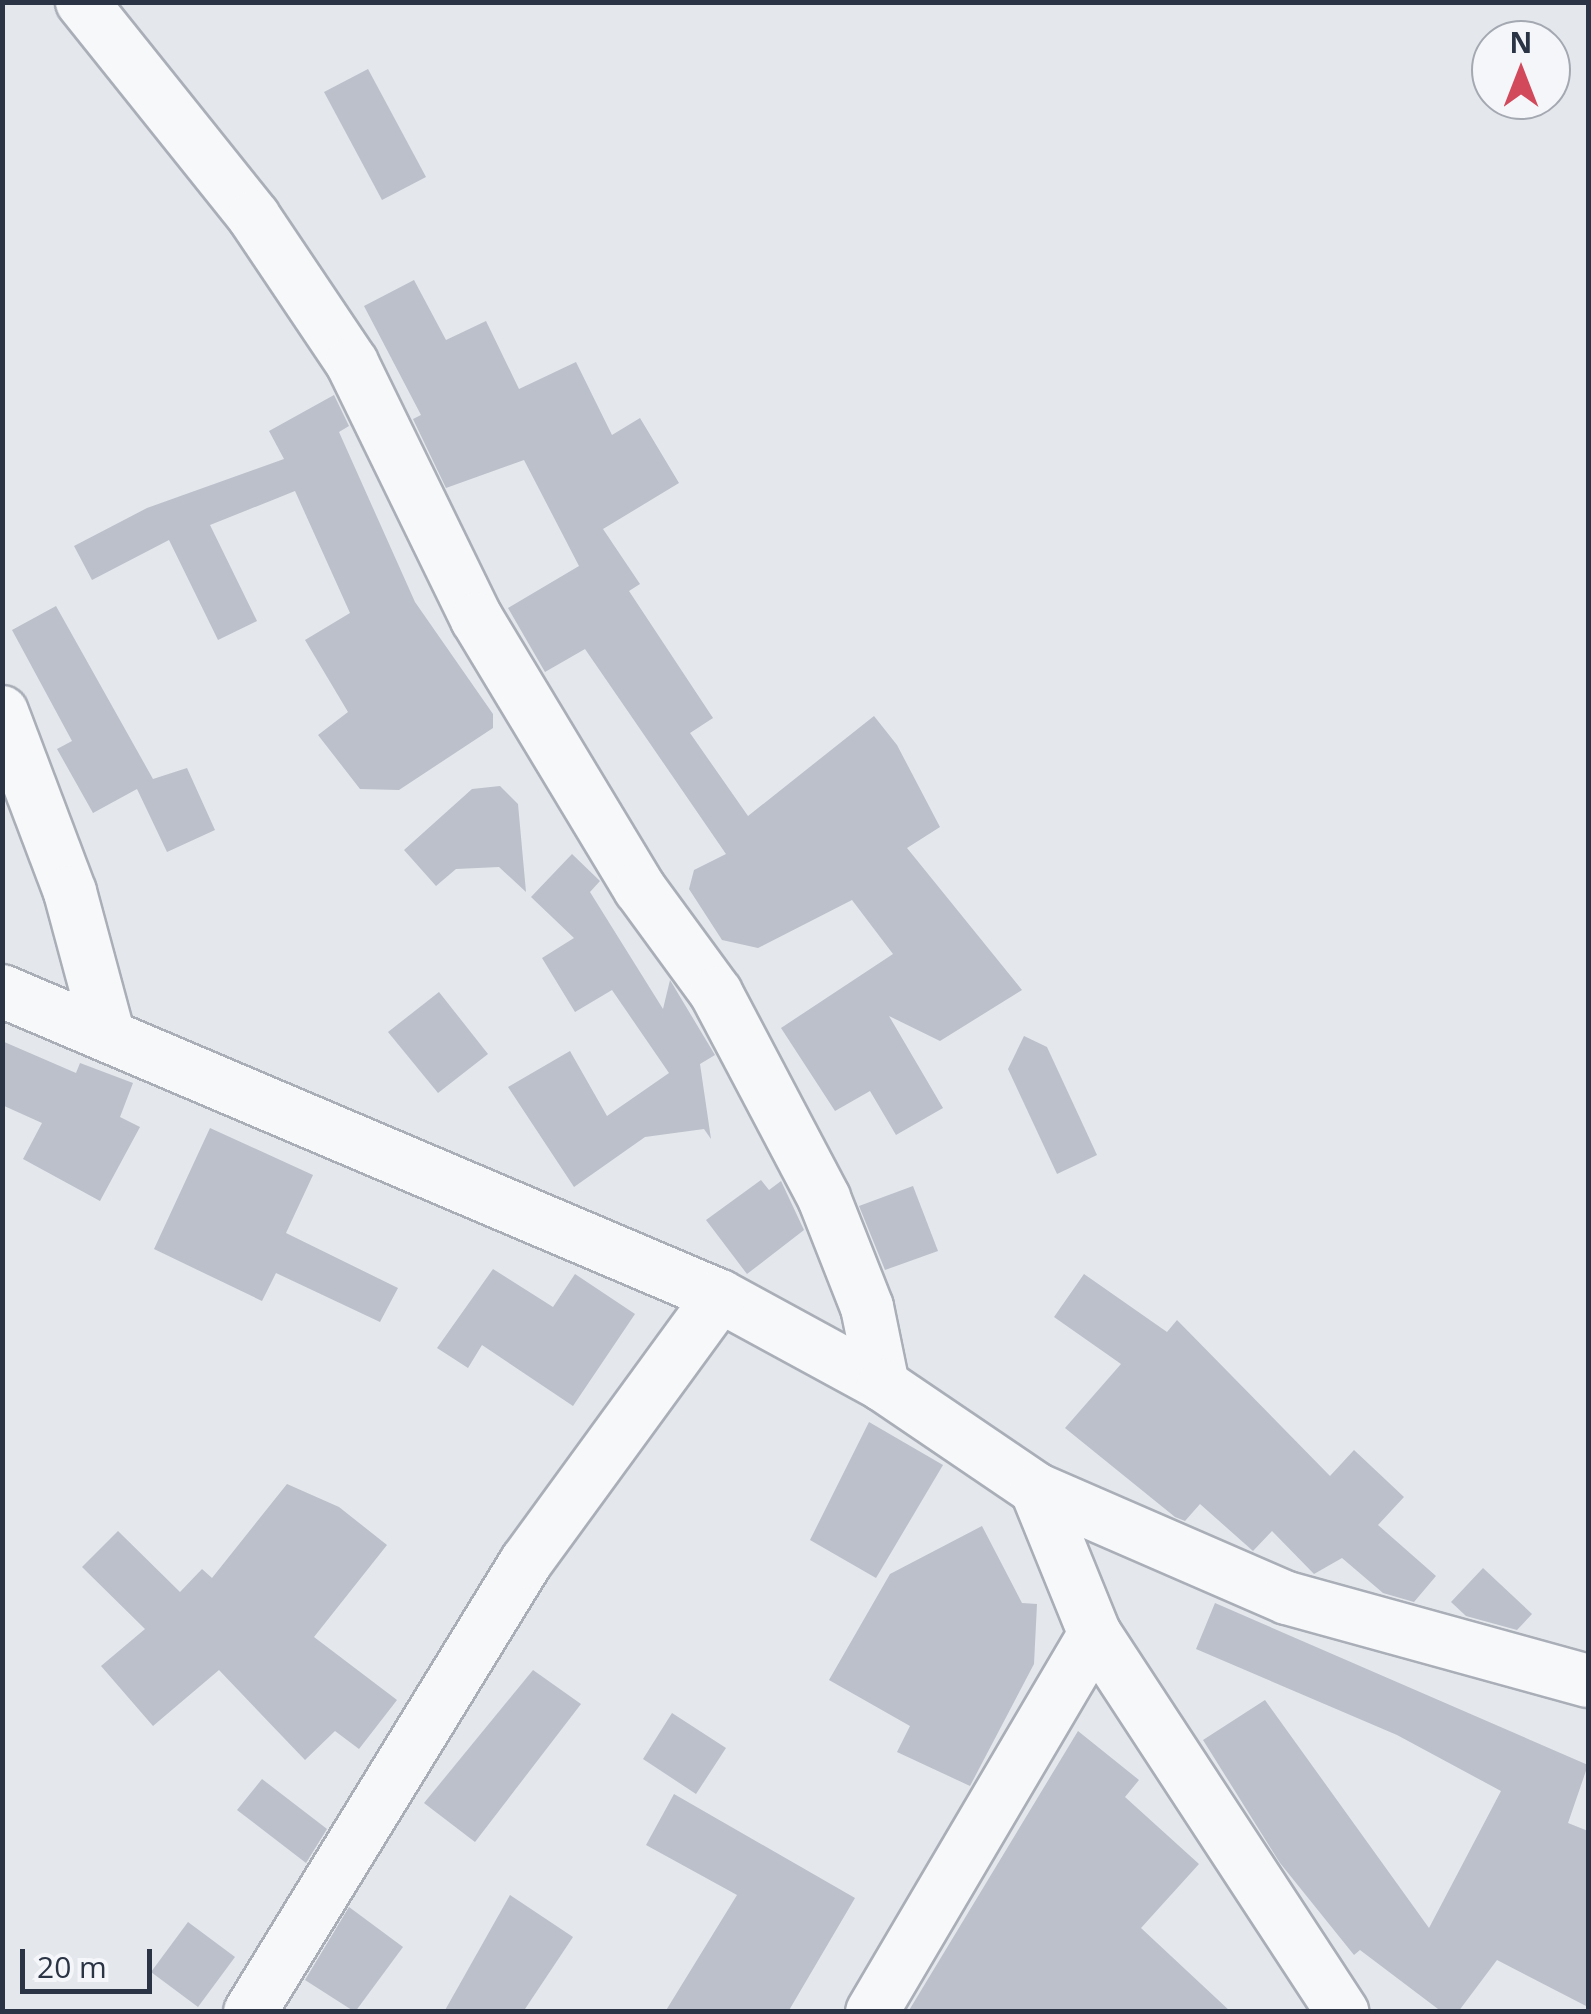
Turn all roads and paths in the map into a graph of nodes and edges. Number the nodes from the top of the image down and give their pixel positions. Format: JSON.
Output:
{"nodes":[{"id":1,"x":82,"y":2,"type":"edge"},
{"id":2,"x":2,"y":712,"type":"edge"},
{"id":3,"x":2,"y":991,"type":"edge"},
{"id":4,"x":108,"y":1029,"type":"junction"},
{"id":5,"x":720,"y":1296,"type":"junction"},
{"id":6,"x":883,"y":1385,"type":"junction"},
{"id":7,"x":1036,"y":1489,"type":"junction"},
{"id":8,"x":1094,"y":1634,"type":"junction"},
{"id":9,"x":1588,"y":1681,"type":"edge"},
{"id":10,"x":250,"y":2012,"type":"edge"},
{"id":11,"x":872,"y":2012,"type":"edge"},
{"id":12,"x":1342,"y":2012,"type":"edge"}],
"edges":[{"from":1,"to":6,"type":"street"},
{"from":2,"to":4,"type":"street"},
{"from":3,"to":4,"type":"street"},
{"from":4,"to":5,"type":"street"},
{"from":5,"to":6,"type":"street"},
{"from":5,"to":10,"type":"street"},
{"from":6,"to":7,"type":"street"},
{"from":7,"to":8,"type":"street"},
{"from":7,"to":9,"type":"street"},
{"from":8,"to":11,"type":"street"},
{"from":8,"to":12,"type":"street"}]}
